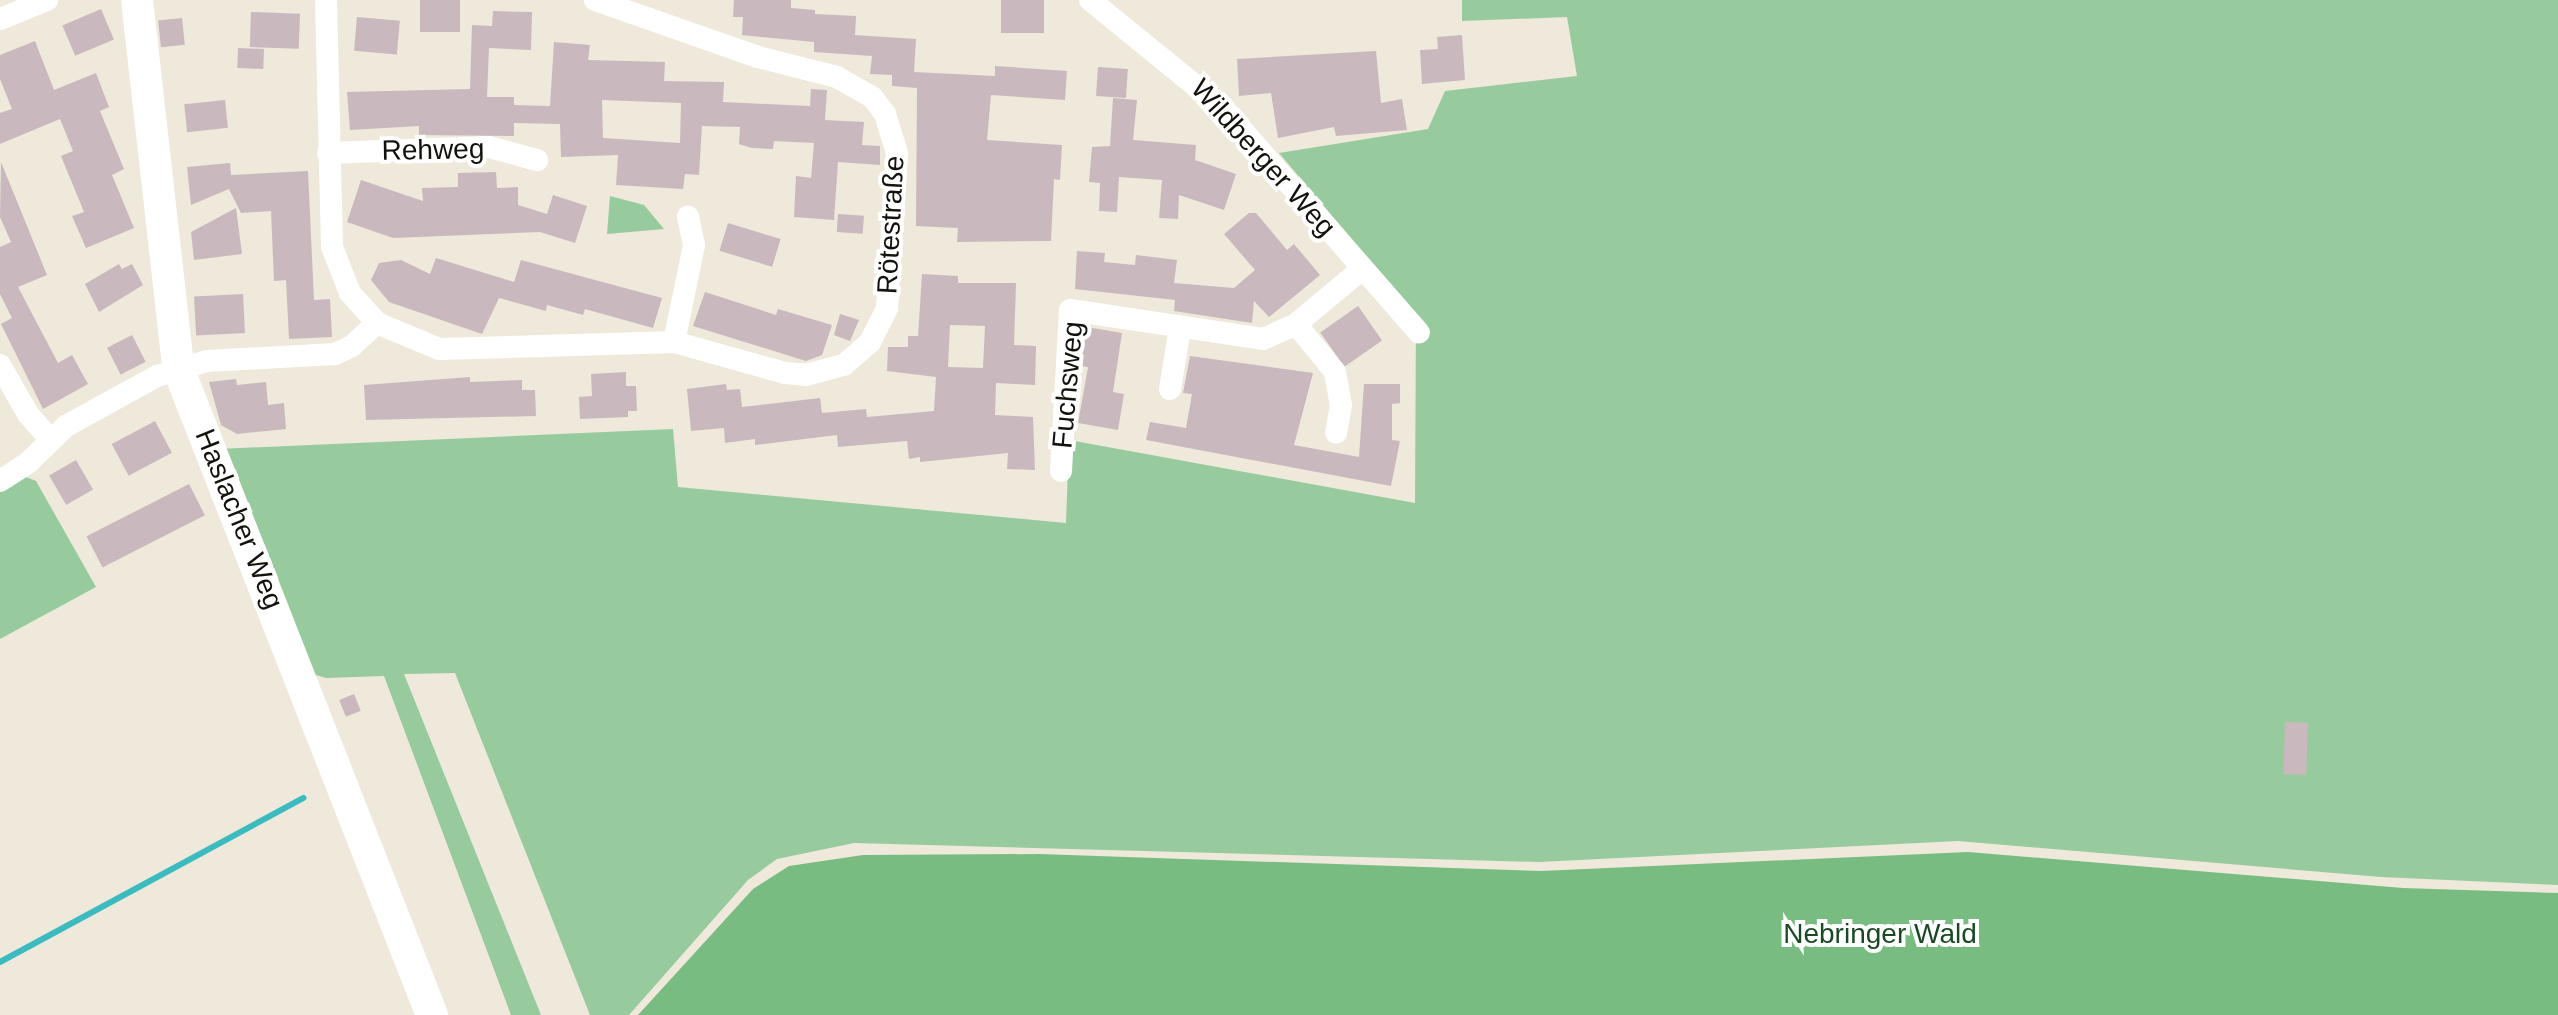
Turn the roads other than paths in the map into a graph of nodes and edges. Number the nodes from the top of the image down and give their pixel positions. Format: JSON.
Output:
{"nodes":[{"id":1,"x":47,"y":0,"type":"edge"},
{"id":2,"x":137,"y":0,"type":"edge"},
{"id":3,"x":326,"y":0,"type":"edge"},
{"id":4,"x":598,"y":0,"type":"edge"},
{"id":5,"x":1090,"y":0,"type":"edge"},
{"id":6,"x":0,"y":19,"type":"edge"},
{"id":7,"x":328,"y":153,"type":"junction"},
{"id":8,"x":537,"y":160,"type":"dead end"},
{"id":9,"x":688,"y":217,"type":"dead end"},
{"id":10,"x":1362,"y":269,"type":"junction"},
{"id":11,"x":377,"y":323,"type":"junction"},
{"id":12,"x":1296,"y":324,"type":"junction"},
{"id":13,"x":1180,"y":328,"type":"junction"},
{"id":14,"x":1419,"y":333,"type":"dead end"},
{"id":15,"x":674,"y":342,"type":"junction"},
{"id":16,"x":0,"y":365,"type":"edge"},
{"id":17,"x":178,"y":368,"type":"junction"},
{"id":18,"x":1170,"y":389,"type":"dead end"},
{"id":19,"x":1336,"y":433,"type":"dead end"},
{"id":20,"x":50,"y":439,"type":"junction"},
{"id":21,"x":1061,"y":471,"type":"dead end"},
{"id":22,"x":0,"y":481,"type":"edge"},
{"id":23,"x":432,"y":1015,"type":"edge"}],
"edges":[{"from":1,"to":6,"type":"street"},
{"from":2,"to":17,"type":"street","name":"Haslacher Weg"},
{"from":3,"to":7,"type":"street","name":"Rötestraße"},
{"from":4,"to":15,"type":"street","name":"Rötestraße"},
{"from":5,"to":10,"type":"street","name":"Wildberger Weg"},
{"from":7,"to":8,"type":"street","name":"Rehweg"},
{"from":7,"to":11,"type":"street","name":"Rötestraße"},
{"from":9,"to":15,"type":"street"},
{"from":10,"to":12,"type":"street","name":"Fuchsweg"},
{"from":10,"to":14,"type":"street","name":"Wildberger Weg"},
{"from":11,"to":15,"type":"street","name":"Rötestraße"},
{"from":11,"to":17,"type":"street"},
{"from":12,"to":13,"type":"street","name":"Fuchsweg"},
{"from":12,"to":19,"type":"street"},
{"from":13,"to":18,"type":"street"},
{"from":13,"to":21,"type":"street","name":"Fuchsweg"},
{"from":16,"to":20,"type":"street"},
{"from":17,"to":20,"type":"street"},
{"from":17,"to":23,"type":"street","name":"Haslacher Weg"},
{"from":20,"to":22,"type":"street"}]}
